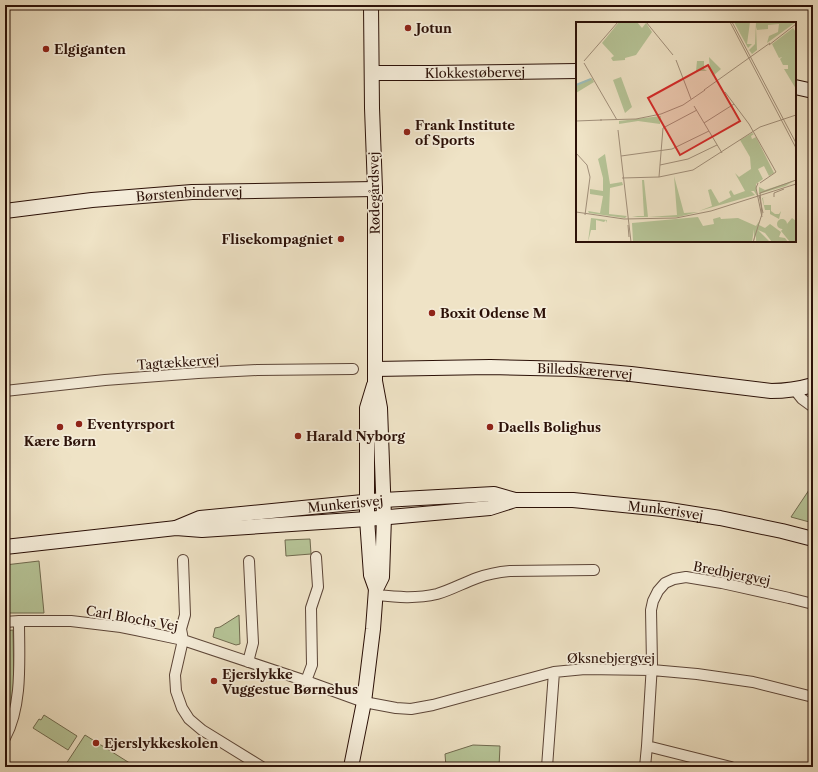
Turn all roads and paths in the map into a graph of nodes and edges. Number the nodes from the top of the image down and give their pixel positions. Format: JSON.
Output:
{"nodes":[{"id":1,"x":371,"y":5,"type":"edge"},
{"id":2,"x":576,"y":71,"type":"edge"},
{"id":3,"x":372,"y":73,"type":"junction"},
{"id":4,"x":796,"y":87,"type":"edge"},
{"id":5,"x":813,"y":91,"type":"edge"},
{"id":6,"x":375,"y":189,"type":"junction"},
{"id":7,"x":5,"y":211,"type":"edge"},
{"id":8,"x":353,"y":369,"type":"dead end"},
{"id":9,"x":375,"y":375,"type":"junction"},
{"id":10,"x":813,"y":385,"type":"edge"},
{"id":11,"x":794,"y":389,"type":"junction"},
{"id":12,"x":5,"y":391,"type":"edge"},
{"id":13,"x":813,"y":406,"type":"edge"},
{"id":14,"x":515,"y":500,"type":"junction"},
{"id":15,"x":376,"y":509,"type":"junction"},
{"id":16,"x":176,"y":528,"type":"junction"},
{"id":17,"x":813,"y":539,"type":"edge"},
{"id":18,"x":5,"y":547,"type":"edge"},
{"id":19,"x":316,"y":557,"type":"dead end"},
{"id":20,"x":183,"y":560,"type":"dead end"},
{"id":21,"x":249,"y":561,"type":"dead end"},
{"id":22,"x":594,"y":570,"type":"dead end"},
{"id":23,"x":377,"y":589,"type":"junction"},
{"id":24,"x":813,"y":604,"type":"edge"},
{"id":25,"x":19,"y":621,"type":"junction"},
{"id":26,"x":5,"y":622,"type":"edge"},
{"id":27,"x":183,"y":640,"type":"junction"},
{"id":28,"x":248,"y":662,"type":"junction"},
{"id":29,"x":652,"y":670,"type":"junction"},
{"id":30,"x":554,"y":672,"type":"junction"},
{"id":31,"x":306,"y":681,"type":"junction"},
{"id":32,"x":813,"y":697,"type":"edge"},
{"id":33,"x":364,"y":702,"type":"junction"},
{"id":34,"x":5,"y":738,"type":"edge"},
{"id":35,"x":647,"y":746,"type":"junction"},
{"id":36,"x":262,"y":767,"type":"edge"},
{"id":37,"x":351,"y":767,"type":"edge"},
{"id":38,"x":547,"y":767,"type":"edge"},
{"id":39,"x":645,"y":767,"type":"edge"},
{"id":40,"x":731,"y":767,"type":"edge"}],
"edges":[{"from":1,"to":3,"type":"street","name":"Rødegårdsvej"},
{"from":2,"to":3,"type":"street","name":"Klokkestøbervej"},
{"from":3,"to":6,"type":"street","name":"Rødegårdsvej"},
{"from":4,"to":5,"type":"street"},
{"from":6,"to":7,"type":"street","name":"Børstenbindervej"},
{"from":6,"to":9,"type":"street","name":"Rødegårdsvej"},
{"from":8,"to":12,"type":"street","name":"Tagtækkervej"},
{"from":9,"to":11,"type":"street","name":"Billedskærervej"},
{"from":9,"to":15,"type":"street","name":"Rødegårdsvej"},
{"from":9,"to":15,"type":"street","name":"Rødegårdsvej"},
{"from":10,"to":11,"type":"street","name":"Billedskærervej"},
{"from":11,"to":13,"type":"street"},
{"from":14,"to":15,"type":"street","name":"Munkerisvej"},
{"from":14,"to":15,"type":"street","name":"Munkerisvej"},
{"from":14,"to":17,"type":"street","name":"Munkerisvej"},
{"from":15,"to":16,"type":"street","name":"Munkerisvej"},
{"from":15,"to":16,"type":"street","name":"Munkerisvej"},
{"from":15,"to":23,"type":"street","name":"Rødegårdsvej"},
{"from":16,"to":18,"type":"street","name":"Munkerisvej"},
{"from":19,"to":31,"type":"street"},
{"from":20,"to":27,"type":"street","name":"Carl Blochs Vej"},
{"from":21,"to":28,"type":"street"},
{"from":22,"to":23,"type":"street"},
{"from":23,"to":33,"type":"street","name":"Rødegårdsvej"},
{"from":24,"to":29,"type":"street","name":"Bredbjergvej"},
{"from":25,"to":26,"type":"street","name":"Carl Blochs Vej"},
{"from":25,"to":27,"type":"street","name":"Carl Blochs Vej"},
{"from":25,"to":34,"type":"street"},
{"from":27,"to":28,"type":"street","name":"Carl Blochs Vej"},
{"from":27,"to":36,"type":"street"},
{"from":28,"to":31,"type":"street","name":"Carl Blochs Vej"},
{"from":29,"to":30,"type":"street","name":"Øksnebjergvej"},
{"from":29,"to":32,"type":"street","name":"Øksnebjergvej"},
{"from":29,"to":35,"type":"street","name":"Bredbjergvej"},
{"from":30,"to":33,"type":"street","name":"Øksnebjergvej"},
{"from":30,"to":38,"type":"street"},
{"from":31,"to":33,"type":"street","name":"Carl Blochs Vej"},
{"from":33,"to":37,"type":"street","name":"Rødegårdsvej"},
{"from":35,"to":39,"type":"street","name":"Bredbjergvej"},
{"from":35,"to":40,"type":"street"}]}
